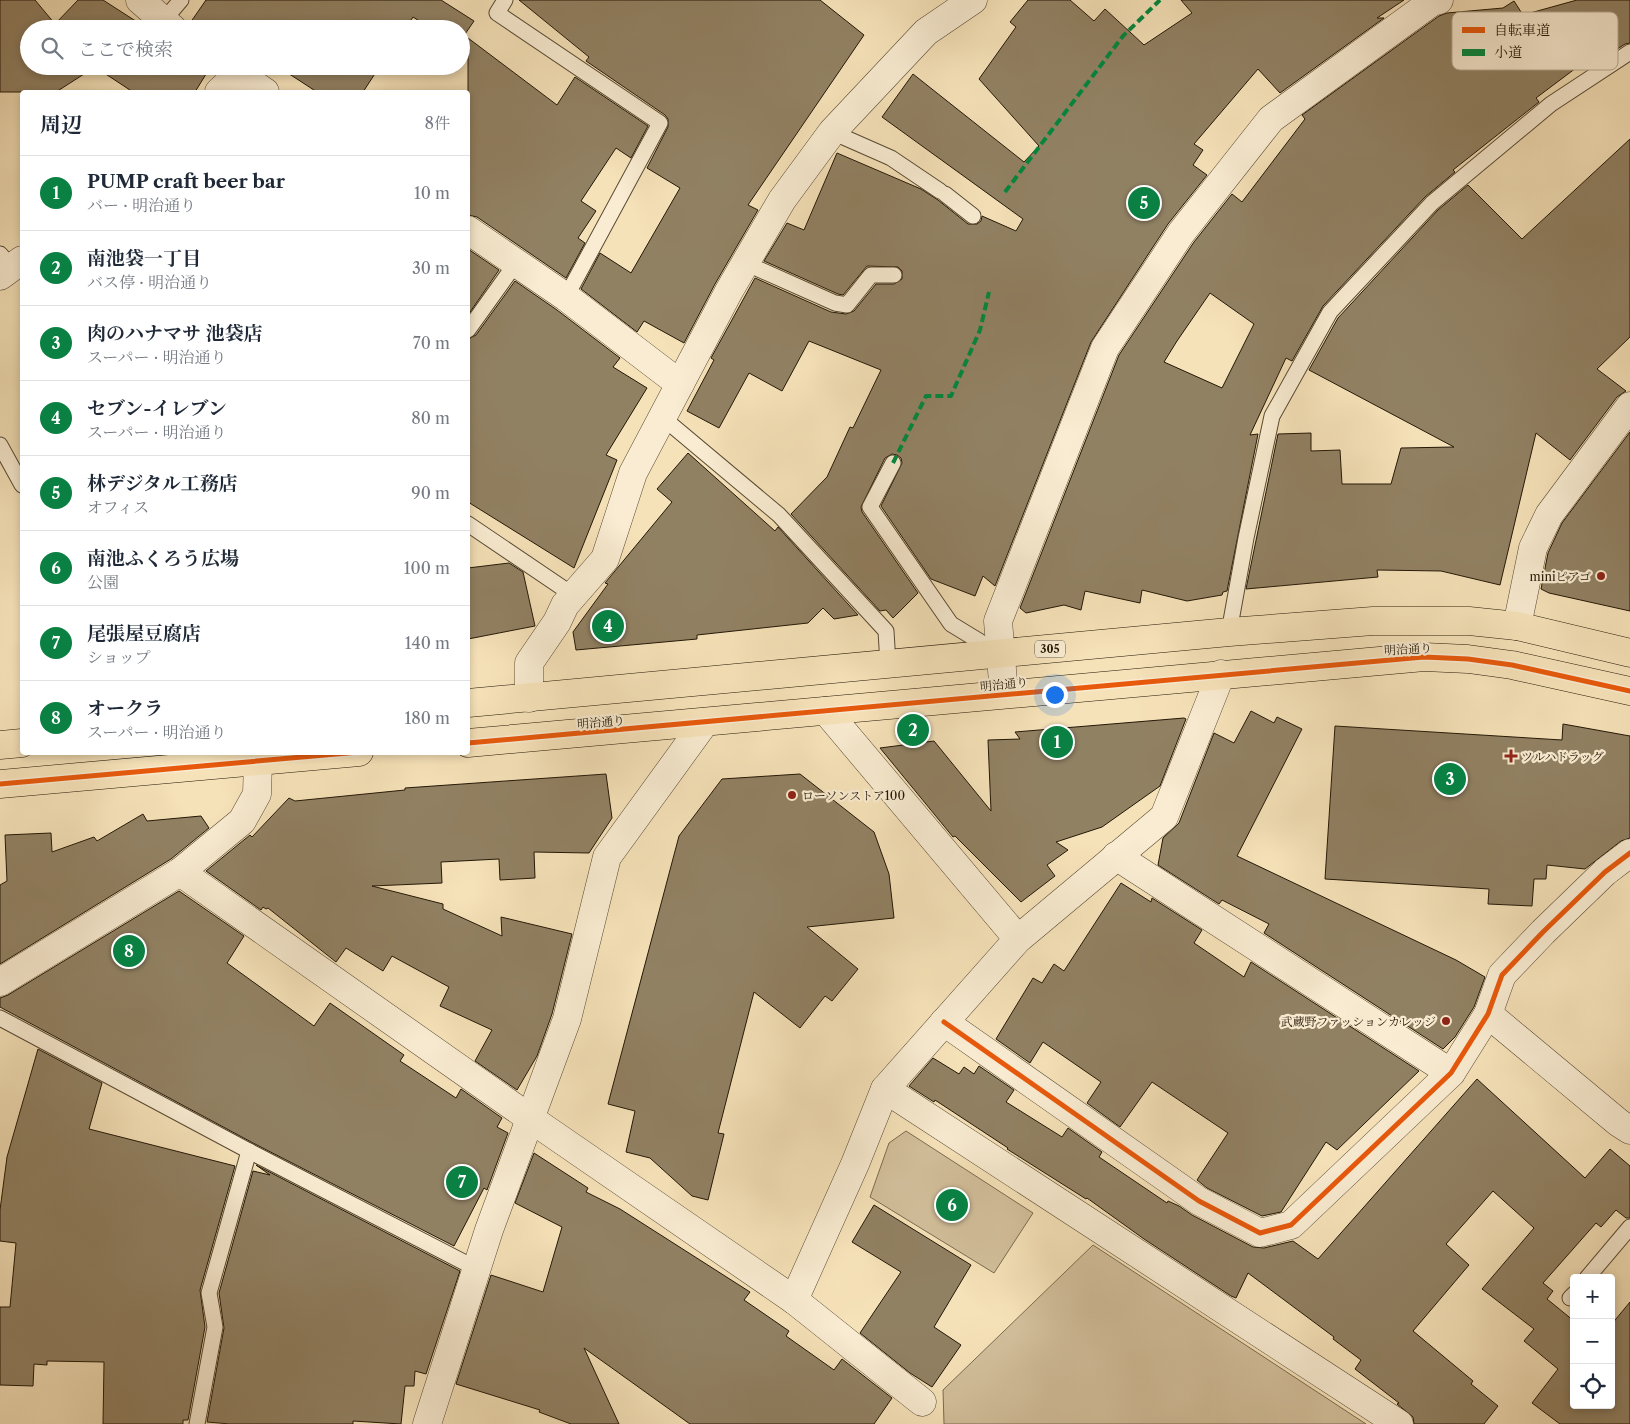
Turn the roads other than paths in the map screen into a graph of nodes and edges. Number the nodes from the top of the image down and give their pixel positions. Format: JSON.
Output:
{"nodes":[{"id":1,"x":140,"y":0,"type":"edge"},
{"id":2,"x":505,"y":0,"type":"edge"},
{"id":3,"x":972,"y":0,"type":"edge"},
{"id":4,"x":1434,"y":1,"type":"edge"},
{"id":5,"x":173,"y":16,"type":"edge"},
{"id":6,"x":1630,"y":52,"type":"edge"},
{"id":7,"x":1618,"y":60,"type":"edge"},
{"id":8,"x":1603,"y":70,"type":"edge"},
{"id":9,"x":228,"y":78,"type":"edge"},
{"id":10,"x":260,"y":90,"type":"edge"},
{"id":11,"x":832,"y":132,"type":"junction"},
{"id":12,"x":973,"y":216,"type":"dead end"},
{"id":13,"x":470,"y":231,"type":"edge"},
{"id":14,"x":516,"y":263,"type":"junction"},
{"id":15,"x":745,"y":263,"type":"junction"},
{"id":16,"x":894,"y":275,"type":"dead end"},
{"id":17,"x":566,"y":297,"type":"junction"},
{"id":18,"x":470,"y":327,"type":"edge"},
{"id":19,"x":680,"y":384,"type":"junction"},
{"id":20,"x":1630,"y":406,"type":"edge"},
{"id":21,"x":662,"y":417,"type":"junction"},
{"id":22,"x":0,"y":445,"type":"edge"},
{"id":23,"x":893,"y":463,"type":"dead end"},
{"id":24,"x":20,"y":480,"type":"edge"},
{"id":25,"x":470,"y":525,"type":"edge"},
{"id":26,"x":572,"y":595,"type":"junction"},
{"id":27,"x":1517,"y":626,"type":"junction"},
{"id":28,"x":1229,"y":632,"type":"junction"},
{"id":29,"x":1630,"y":653,"type":"edge"},
{"id":30,"x":1001,"y":654,"type":"junction"},
{"id":31,"x":888,"y":664,"type":"junction"},
{"id":32,"x":1221,"y":674,"type":"junction"},
{"id":33,"x":1630,"y":691,"type":"edge"},
{"id":34,"x":1004,"y":694,"type":"junction"},
{"id":35,"x":530,"y":698,"type":"junction"},
{"id":36,"x":470,"y":703,"type":"edge"},
{"id":37,"x":826,"y":711,"type":"junction"},
{"id":38,"x":705,"y":722,"type":"junction"},
{"id":39,"x":20,"y":743,"type":"edge"},
{"id":40,"x":470,"y":743,"type":"edge"},
{"id":41,"x":0,"y":745,"type":"edge"},
{"id":42,"x":299,"y":755,"type":"edge"},
{"id":43,"x":259,"y":757,"type":"edge"},
{"id":44,"x":0,"y":784,"type":"edge"},
{"id":45,"x":1630,"y":853,"type":"edge"},
{"id":46,"x":1116,"y":856,"type":"junction"},
{"id":47,"x":180,"y":872,"type":"junction"},
{"id":48,"x":1018,"y":939,"type":"junction"},
{"id":49,"x":0,"y":982,"type":"edge"},
{"id":50,"x":1488,"y":1014,"type":"junction"},
{"id":51,"x":0,"y":1018,"type":"edge"},
{"id":52,"x":944,"y":1022,"type":"junction"},
{"id":53,"x":1451,"y":1073,"type":"junction"},
{"id":54,"x":886,"y":1089,"type":"junction"},
{"id":55,"x":531,"y":1119,"type":"junction"},
{"id":56,"x":1630,"y":1130,"type":"edge"},
{"id":57,"x":249,"y":1151,"type":"junction"},
{"id":58,"x":1630,"y":1227,"type":"edge"},
{"id":59,"x":477,"y":1269,"type":"junction"},
{"id":60,"x":1590,"y":1274,"type":"edge"},
{"id":61,"x":794,"y":1300,"type":"junction"},
{"id":62,"x":922,"y":1402,"type":"dead end"},
{"id":63,"x":198,"y":1424,"type":"edge"},
{"id":64,"x":427,"y":1424,"type":"edge"},
{"id":65,"x":1399,"y":1424,"type":"edge"}],
"edges":[{"from":1,"to":5,"type":"street"},
{"from":2,"to":17,"type":"lane"},
{"from":3,"to":11,"type":"street"},
{"from":4,"to":30,"type":"street"},
{"from":6,"to":7,"type":"lane"},
{"from":8,"to":28,"type":"lane"},
{"from":9,"to":10,"type":"street"},
{"from":11,"to":12,"type":"lane"},
{"from":11,"to":15,"type":"street"},
{"from":13,"to":14,"type":"street"},
{"from":14,"to":17,"type":"street"},
{"from":14,"to":18,"type":"lane"},
{"from":15,"to":16,"type":"lane"},
{"from":15,"to":19,"type":"street"},
{"from":17,"to":19,"type":"street"},
{"from":19,"to":21,"type":"street"},
{"from":20,"to":27,"type":"street"},
{"from":21,"to":26,"type":"street"},
{"from":21,"to":31,"type":"lane"},
{"from":22,"to":24,"type":"lane"},
{"from":23,"to":30,"type":"lane"},
{"from":25,"to":26,"type":"lane"},
{"from":26,"to":35,"type":"street"},
{"from":27,"to":28,"type":"main road","number":"305"},
{"from":27,"to":29,"type":"main road","number":"305"},
{"from":28,"to":30,"type":"main road","number":"305"},
{"from":30,"to":31,"type":"main road","number":"305"},
{"from":30,"to":34,"type":"street"},
{"from":31,"to":35,"type":"main road","number":"305"},
{"from":32,"to":33,"type":"main road","name":"明治通り"},
{"from":32,"to":34,"type":"main road","name":"明治通り"},
{"from":32,"to":46,"type":"street"},
{"from":34,"to":37,"type":"main road","name":"明治通り"},
{"from":35,"to":36,"type":"main road","number":"305"},
{"from":37,"to":38,"type":"main road","name":"明治通り"},
{"from":37,"to":48,"type":"street"},
{"from":38,"to":40,"type":"main road","name":"明治通り"},
{"from":38,"to":55,"type":"street"},
{"from":39,"to":41,"type":"main road"},
{"from":42,"to":43,"type":"main road"},
{"from":43,"to":44,"type":"main road"},
{"from":43,"to":47,"type":"street"},
{"from":45,"to":50,"type":"street"},
{"from":46,"to":48,"type":"street"},
{"from":46,"to":53,"type":"street"},
{"from":47,"to":49,"type":"street"},
{"from":47,"to":55,"type":"street"},
{"from":48,"to":52,"type":"street"},
{"from":50,"to":53,"type":"street"},
{"from":50,"to":56,"type":"street"},
{"from":51,"to":57,"type":"lane"},
{"from":52,"to":53,"type":"street"},
{"from":52,"to":54,"type":"street"},
{"from":54,"to":61,"type":"street"},
{"from":54,"to":65,"type":"street"},
{"from":55,"to":59,"type":"street"},
{"from":55,"to":61,"type":"street"},
{"from":57,"to":59,"type":"lane"},
{"from":57,"to":63,"type":"lane"},
{"from":58,"to":60,"type":"lane"},
{"from":59,"to":64,"type":"street"},
{"from":61,"to":62,"type":"street"}]}
